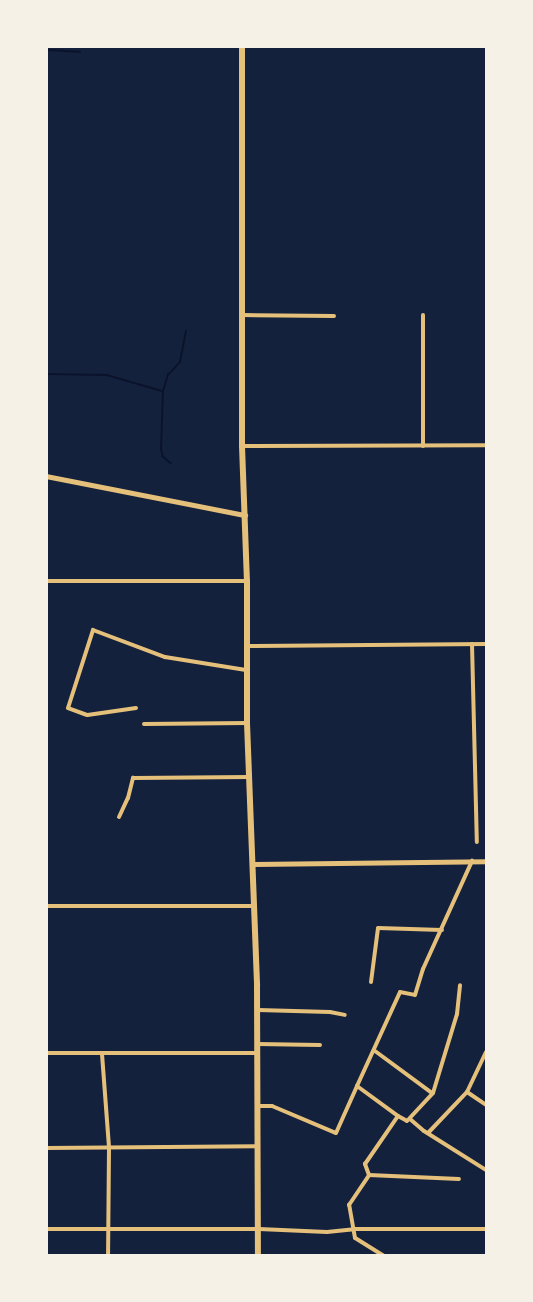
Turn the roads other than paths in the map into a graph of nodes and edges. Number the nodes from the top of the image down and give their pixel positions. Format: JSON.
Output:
{"nodes":[{"id":1,"x":242,"y":46,"type":"edge"},
{"id":2,"x":241,"y":315,"type":"junction"},
{"id":3,"x":423,"y":315,"type":"dead end"},
{"id":4,"x":334,"y":316,"type":"dead end"},
{"id":5,"x":486,"y":445,"type":"edge"},
{"id":6,"x":242,"y":446,"type":"junction"},
{"id":7,"x":423,"y":446,"type":"junction"},
{"id":8,"x":46,"y":476,"type":"edge"},
{"id":9,"x":245,"y":515,"type":"junction"},
{"id":10,"x":46,"y":581,"type":"edge"},
{"id":11,"x":247,"y":581,"type":"junction"},
{"id":12,"x":472,"y":644,"type":"junction"},
{"id":13,"x":486,"y":644,"type":"edge"},
{"id":14,"x":248,"y":646,"type":"junction"},
{"id":15,"x":247,"y":670,"type":"junction"},
{"id":16,"x":136,"y":708,"type":"dead end"},
{"id":17,"x":247,"y":723,"type":"junction"},
{"id":18,"x":144,"y":724,"type":"dead end"},
{"id":19,"x":249,"y":777,"type":"junction"},
{"id":20,"x":119,"y":817,"type":"dead end"},
{"id":21,"x":477,"y":842,"type":"dead end"},
{"id":22,"x":472,"y":861,"type":"junction"},
{"id":23,"x":486,"y":861,"type":"edge"},
{"id":24,"x":252,"y":864,"type":"junction"},
{"id":25,"x":46,"y":906,"type":"edge"},
{"id":26,"x":254,"y":906,"type":"junction"},
{"id":27,"x":442,"y":930,"type":"junction"},
{"id":28,"x":371,"y":982,"type":"dead end"},
{"id":29,"x":460,"y":985,"type":"dead end"},
{"id":30,"x":257,"y":1010,"type":"junction"},
{"id":31,"x":345,"y":1016,"type":"dead end"},
{"id":32,"x":257,"y":1044,"type":"junction"},
{"id":33,"x":321,"y":1045,"type":"dead end"},
{"id":34,"x":375,"y":1051,"type":"junction"},
{"id":35,"x":486,"y":1052,"type":"edge"},
{"id":36,"x":46,"y":1053,"type":"edge"},
{"id":37,"x":257,"y":1053,"type":"junction"},
{"id":38,"x":102,"y":1054,"type":"junction"},
{"id":39,"x":357,"y":1086,"type":"junction"},
{"id":40,"x":468,"y":1092,"type":"junction"},
{"id":41,"x":433,"y":1093,"type":"junction"},
{"id":42,"x":486,"y":1105,"type":"edge"},
{"id":43,"x":258,"y":1106,"type":"junction"},
{"id":44,"x":398,"y":1116,"type":"junction"},
{"id":45,"x":410,"y":1119,"type":"junction"},
{"id":46,"x":428,"y":1133,"type":"junction"},
{"id":47,"x":259,"y":1146,"type":"junction"},
{"id":48,"x":46,"y":1148,"type":"edge"},
{"id":49,"x":109,"y":1148,"type":"junction"},
{"id":50,"x":486,"y":1170,"type":"edge"},
{"id":51,"x":369,"y":1175,"type":"junction"},
{"id":52,"x":459,"y":1179,"type":"dead end"},
{"id":53,"x":46,"y":1229,"type":"edge"},
{"id":54,"x":108,"y":1229,"type":"junction"},
{"id":55,"x":259,"y":1229,"type":"junction"},
{"id":56,"x":354,"y":1229,"type":"junction"},
{"id":57,"x":486,"y":1229,"type":"edge"},
{"id":58,"x":108,"y":1256,"type":"edge"},
{"id":59,"x":258,"y":1256,"type":"edge"},
{"id":60,"x":384,"y":1256,"type":"edge"}],
"edges":[{"from":1,"to":2,"type":"highway"},
{"from":2,"to":4,"type":"street"},
{"from":2,"to":6,"type":"highway"},
{"from":3,"to":7,"type":"street"},
{"from":5,"to":7,"type":"street"},
{"from":6,"to":7,"type":"street"},
{"from":6,"to":9,"type":"highway"},
{"from":8,"to":9,"type":"street"},
{"from":9,"to":11,"type":"highway"},
{"from":10,"to":11,"type":"street"},
{"from":11,"to":14,"type":"highway"},
{"from":12,"to":13,"type":"street"},
{"from":12,"to":14,"type":"street"},
{"from":12,"to":21,"type":"street"},
{"from":14,"to":15,"type":"highway"},
{"from":15,"to":16,"type":"street"},
{"from":15,"to":17,"type":"highway"},
{"from":17,"to":18,"type":"street"},
{"from":17,"to":19,"type":"highway"},
{"from":19,"to":20,"type":"street"},
{"from":19,"to":24,"type":"highway"},
{"from":22,"to":23,"type":"main road"},
{"from":22,"to":24,"type":"main road"},
{"from":22,"to":27,"type":"street"},
{"from":24,"to":26,"type":"highway"},
{"from":25,"to":26,"type":"street"},
{"from":26,"to":30,"type":"highway"},
{"from":27,"to":28,"type":"street"},
{"from":27,"to":34,"type":"street"},
{"from":29,"to":41,"type":"street"},
{"from":30,"to":31,"type":"street"},
{"from":30,"to":32,"type":"highway"},
{"from":32,"to":33,"type":"street"},
{"from":32,"to":37,"type":"highway"},
{"from":34,"to":39,"type":"street"},
{"from":34,"to":41,"type":"street"},
{"from":35,"to":40,"type":"street"},
{"from":36,"to":38,"type":"street"},
{"from":37,"to":38,"type":"street"},
{"from":37,"to":43,"type":"highway"},
{"from":38,"to":49,"type":"street"},
{"from":39,"to":43,"type":"street"},
{"from":39,"to":44,"type":"street"},
{"from":40,"to":42,"type":"street"},
{"from":40,"to":46,"type":"street"},
{"from":41,"to":45,"type":"street"},
{"from":43,"to":47,"type":"highway"},
{"from":44,"to":45,"type":"street"},
{"from":44,"to":51,"type":"street"},
{"from":45,"to":46,"type":"street"},
{"from":46,"to":50,"type":"street"},
{"from":47,"to":49,"type":"street"},
{"from":47,"to":55,"type":"highway"},
{"from":48,"to":49,"type":"street"},
{"from":49,"to":54,"type":"street"},
{"from":51,"to":52,"type":"street"},
{"from":51,"to":56,"type":"street"},
{"from":53,"to":54,"type":"street"},
{"from":54,"to":55,"type":"street"},
{"from":54,"to":58,"type":"street"},
{"from":55,"to":56,"type":"street"},
{"from":55,"to":59,"type":"highway"},
{"from":56,"to":57,"type":"street"},
{"from":56,"to":60,"type":"street"}]}
